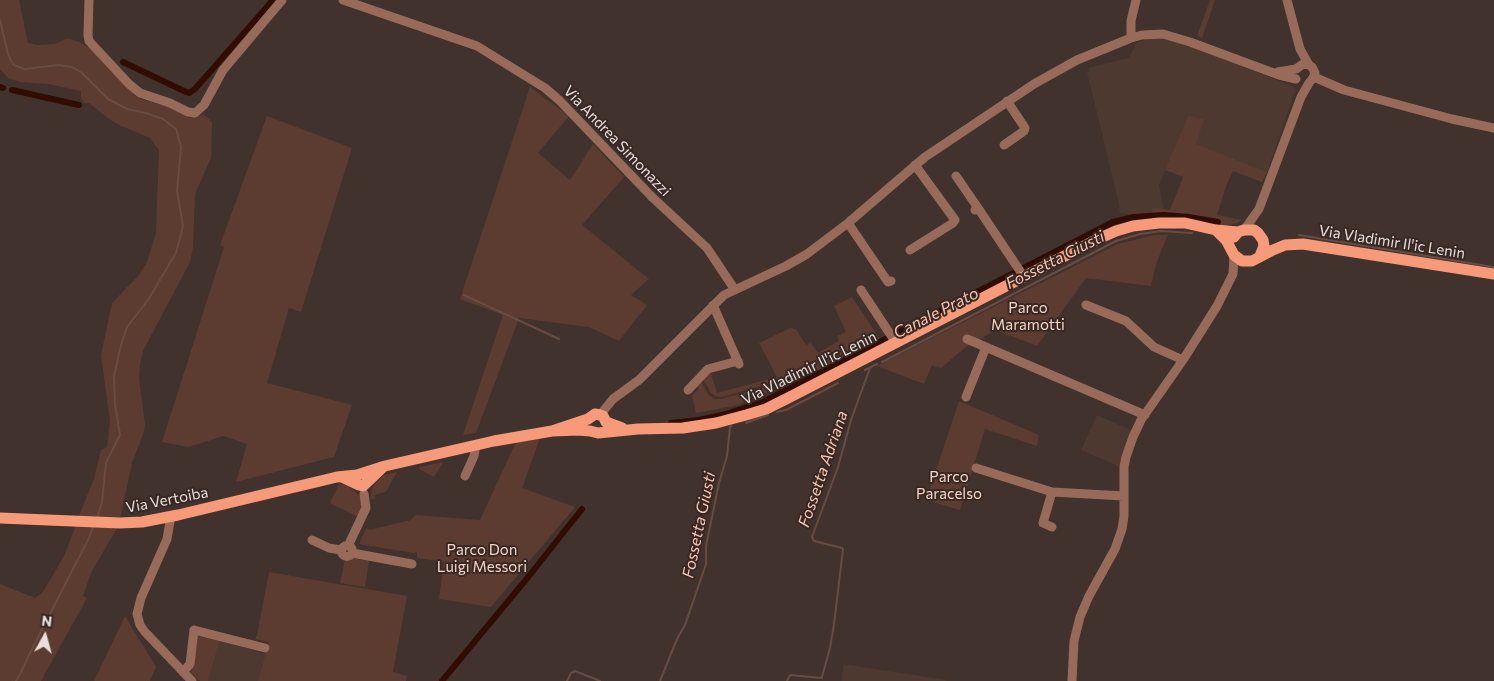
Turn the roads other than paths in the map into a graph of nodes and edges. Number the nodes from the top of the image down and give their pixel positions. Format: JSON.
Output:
{"nodes":[{"id":1,"x":90,"y":0,"type":"edge"},
{"id":2,"x":282,"y":0,"type":"edge"},
{"id":3,"x":343,"y":0,"type":"edge"},
{"id":4,"x":1136,"y":0,"type":"edge"},
{"id":5,"x":1287,"y":0,"type":"edge"},
{"id":6,"x":1130,"y":38,"type":"junction"},
{"id":7,"x":1300,"y":48,"type":"junction"},
{"id":8,"x":1309,"y":65,"type":"junction"},
{"id":9,"x":1297,"y":68,"type":"junction"},
{"id":10,"x":1272,"y":72,"type":"junction"},
{"id":11,"x":1297,"y":80,"type":"junction"},
{"id":12,"x":1312,"y":80,"type":"junction"},
{"id":13,"x":1301,"y":98,"type":"junction"},
{"id":14,"x":1007,"y":101,"type":"junction"},
{"id":15,"x":1494,"y":128,"type":"edge"},
{"id":16,"x":1004,"y":145,"type":"dead end"},
{"id":17,"x":915,"y":164,"type":"junction"},
{"id":18,"x":956,"y":176,"type":"dead end"},
{"id":19,"x":1259,"y":208,"type":"junction"},
{"id":20,"x":848,"y":223,"type":"junction"},
{"id":21,"x":1216,"y":230,"type":"junction"},
{"id":22,"x":1241,"y":231,"type":"junction"},
{"id":23,"x":1261,"y":237,"type":"junction"},
{"id":24,"x":1285,"y":245,"type":"junction"},
{"id":25,"x":910,"y":250,"type":"dead end"},
{"id":26,"x":1232,"y":251,"type":"junction"},
{"id":27,"x":1260,"y":256,"type":"junction"},
{"id":28,"x":1248,"y":262,"type":"junction"},
{"id":29,"x":1021,"y":272,"type":"junction"},
{"id":30,"x":1233,"y":274,"type":"junction"},
{"id":31,"x":1494,"y":274,"type":"edge"},
{"id":32,"x":891,"y":281,"type":"dead end"},
{"id":33,"x":735,"y":290,"type":"junction"},
{"id":34,"x":861,"y":290,"type":"dead end"},
{"id":35,"x":712,"y":305,"type":"junction"},
{"id":36,"x":1086,"y":305,"type":"dead end"},
{"id":37,"x":894,"y":340,"type":"junction"},
{"id":38,"x":968,"y":340,"type":"dead end"},
{"id":39,"x":986,"y":347,"type":"junction"},
{"id":40,"x":1183,"y":360,"type":"junction"},
{"id":41,"x":688,"y":390,"type":"dead end"},
{"id":42,"x":966,"y":397,"type":"dead end"},
{"id":43,"x":1145,"y":415,"type":"junction"},
{"id":44,"x":597,"y":424,"type":"junction"},
{"id":45,"x":476,"y":445,"type":"junction"},
{"id":46,"x":976,"y":468,"type":"dead end"},
{"id":47,"x":465,"y":476,"type":"dead end"},
{"id":48,"x":362,"y":483,"type":"junction"},
{"id":49,"x":1052,"y":492,"type":"junction"},
{"id":50,"x":1124,"y":496,"type":"junction"},
{"id":51,"x":170,"y":516,"type":"junction"},
{"id":52,"x":0,"y":518,"type":"edge"},
{"id":53,"x":1052,"y":527,"type":"dead end"},
{"id":54,"x":312,"y":540,"type":"dead end"},
{"id":55,"x":347,"y":550,"type":"junction"},
{"id":56,"x":412,"y":564,"type":"dead end"},
{"id":57,"x":265,"y":648,"type":"dead end"},
{"id":58,"x":183,"y":672,"type":"junction"},
{"id":59,"x":192,"y":681,"type":"edge"},
{"id":60,"x":1072,"y":681,"type":"edge"}],
"edges":[{"from":1,"to":2,"type":"street"},
{"from":3,"to":33,"type":"street","name":"Via Andrea Simonazzi"},
{"from":4,"to":6,"type":"street"},
{"from":5,"to":7,"type":"street"},
{"from":6,"to":10,"type":"street"},
{"from":6,"to":14,"type":"street"},
{"from":7,"to":8,"type":"street"},
{"from":7,"to":9,"type":"street"},
{"from":8,"to":9,"type":"street"},
{"from":8,"to":12,"type":"street"},
{"from":9,"to":10,"type":"street"},
{"from":9,"to":11,"type":"street"},
{"from":10,"to":11,"type":"street"},
{"from":11,"to":12,"type":"street"},
{"from":11,"to":13,"type":"street"},
{"from":12,"to":13,"type":"street"},
{"from":12,"to":15,"type":"street"},
{"from":13,"to":19,"type":"street"},
{"from":14,"to":16,"type":"street"},
{"from":14,"to":17,"type":"street"},
{"from":17,"to":20,"type":"street"},
{"from":17,"to":25,"type":"street"},
{"from":18,"to":29,"type":"street"},
{"from":19,"to":22,"type":"street"},
{"from":19,"to":23,"type":"street"},
{"from":20,"to":32,"type":"street"},
{"from":20,"to":33,"type":"street"},
{"from":21,"to":22,"type":"main road","name":"Via Vladimir Il'ic Lenin"},
{"from":21,"to":26,"type":"main road"},
{"from":21,"to":29,"type":"main road","name":"Via Vladimir Il'ic Lenin"},
{"from":22,"to":23,"type":"main road","name":"Via Vladimir Il'ic Lenin"},
{"from":22,"to":26,"type":"main road"},
{"from":23,"to":24,"type":"main road","name":"Via Vladimir Il'ic Lenin"},
{"from":23,"to":27,"type":"main road"},
{"from":24,"to":27,"type":"main road","name":"Via Vladimir Il'ic Lenin"},
{"from":24,"to":31,"type":"main road","name":"Via Vladimir Il'ic Lenin"},
{"from":26,"to":28,"type":"main road"},
{"from":26,"to":30,"type":"street"},
{"from":27,"to":28,"type":"main road","name":"Via Vladimir Il'ic Lenin"},
{"from":28,"to":30,"type":"street"},
{"from":29,"to":37,"type":"main road","name":"Via Vladimir Il'ic Lenin"},
{"from":30,"to":40,"type":"street"},
{"from":33,"to":35,"type":"street"},
{"from":34,"to":37,"type":"street","name":"Via Vladimir Il'ic Lenin"},
{"from":35,"to":41,"type":"street"},
{"from":35,"to":44,"type":"street"},
{"from":36,"to":40,"type":"street"},
{"from":37,"to":44,"type":"main road","name":"Via Vladimir Il'ic Lenin"},
{"from":38,"to":39,"type":"street"},
{"from":39,"to":42,"type":"street"},
{"from":39,"to":43,"type":"street"},
{"from":40,"to":43,"type":"street"},
{"from":43,"to":50,"type":"street"},
{"from":44,"to":45,"type":"main road","name":"Via Vladimir Il'ic Lenin"},
{"from":45,"to":47,"type":"street"},
{"from":45,"to":48,"type":"main road"},
{"from":46,"to":49,"type":"street"},
{"from":48,"to":51,"type":"main road","name":"Via Vertoiba"},
{"from":48,"to":55,"type":"street"},
{"from":49,"to":50,"type":"street"},
{"from":49,"to":53,"type":"street"},
{"from":50,"to":60,"type":"street"},
{"from":51,"to":52,"type":"main road","name":"Via Vertoiba"},
{"from":51,"to":58,"type":"street"},
{"from":54,"to":55,"type":"street"},
{"from":55,"to":56,"type":"street"},
{"from":57,"to":58,"type":"street"},
{"from":58,"to":59,"type":"street"}]}
